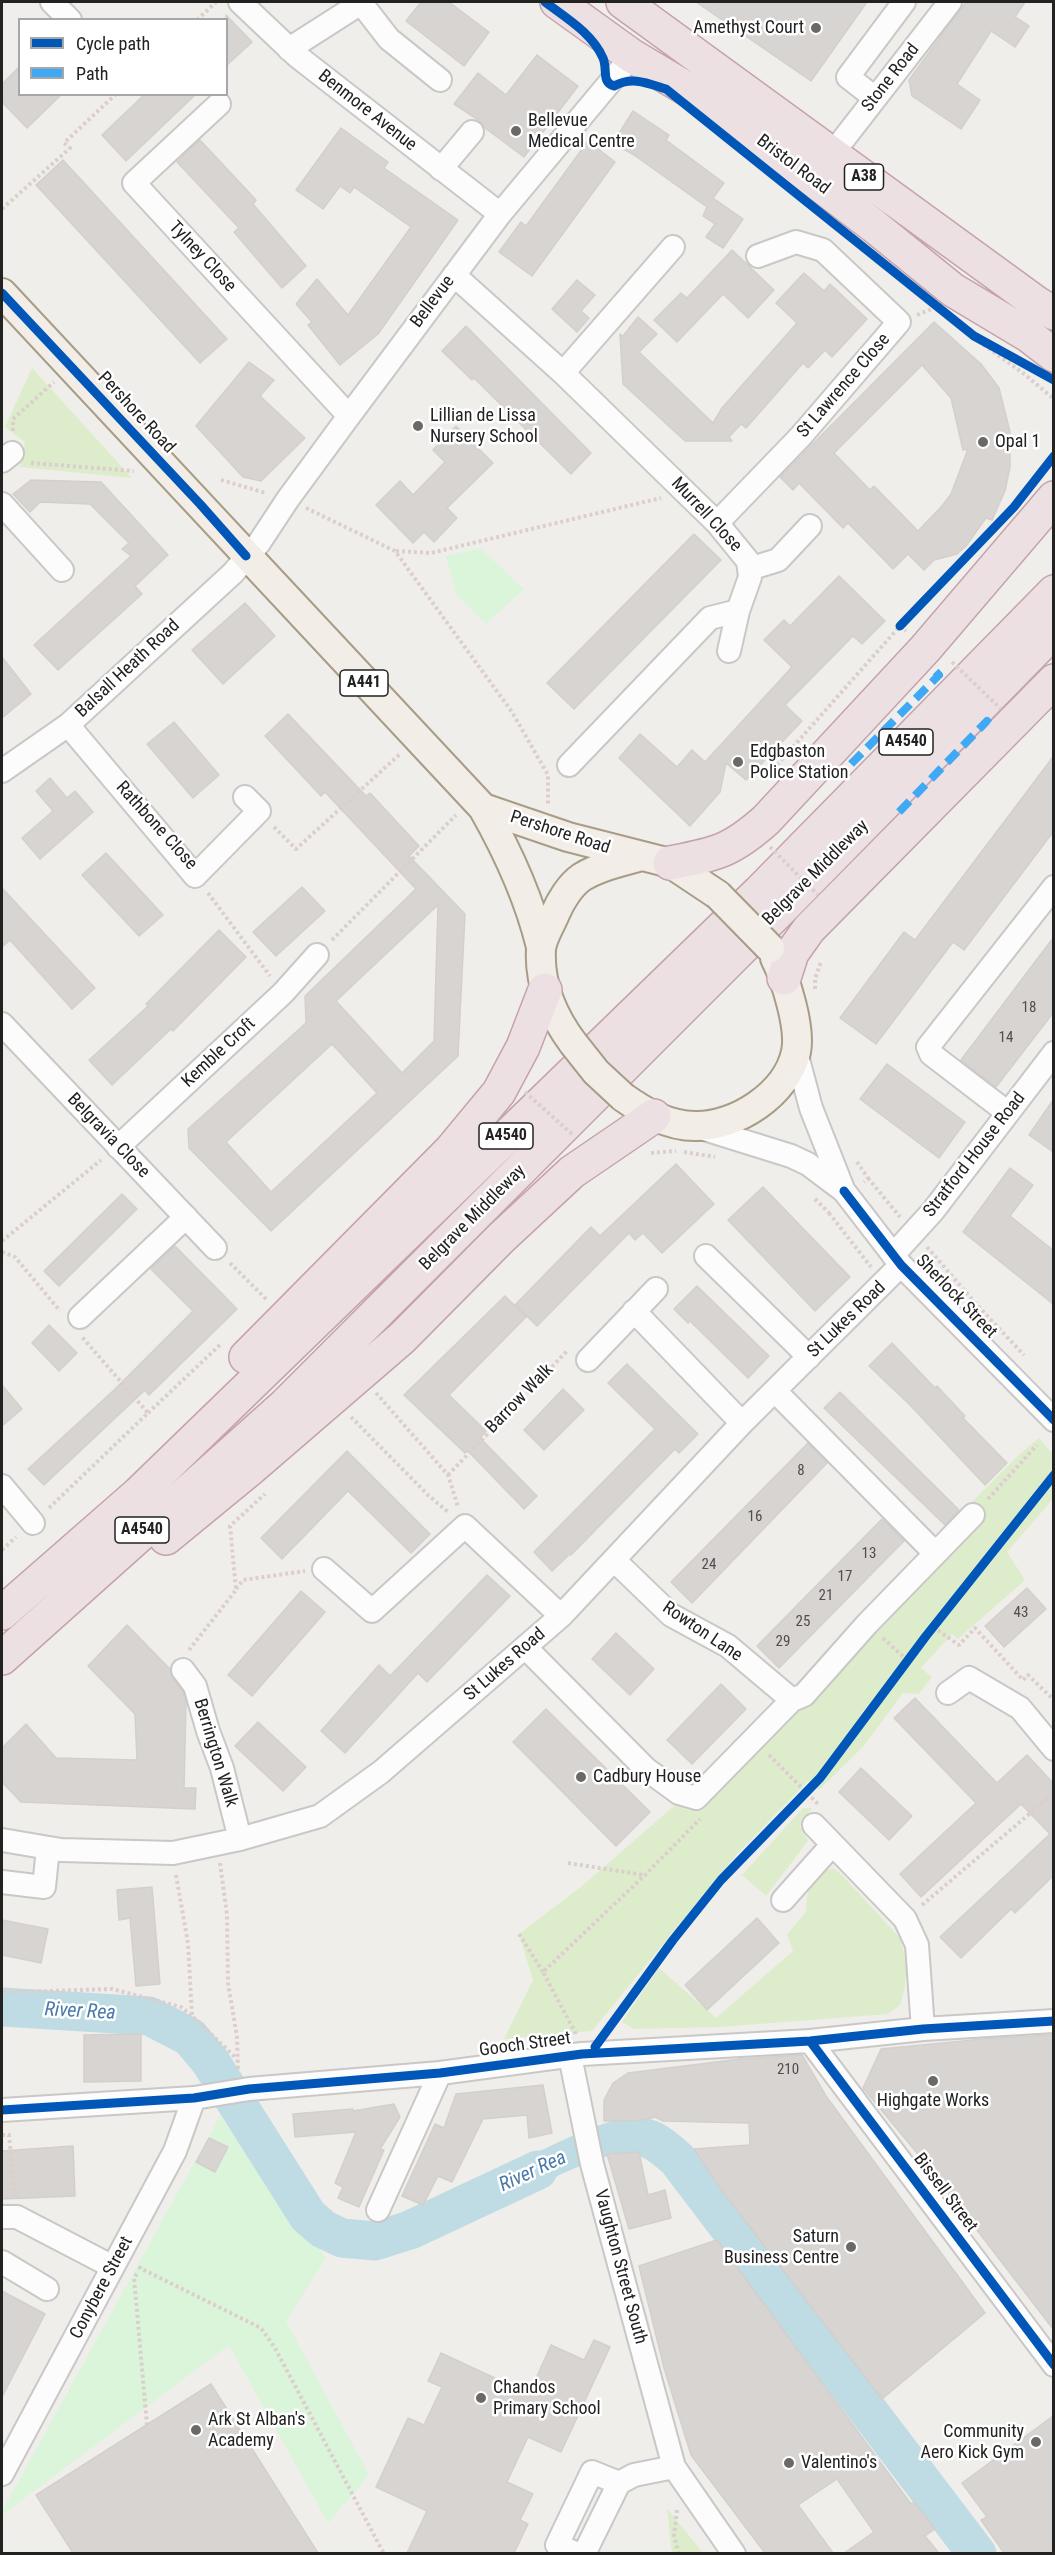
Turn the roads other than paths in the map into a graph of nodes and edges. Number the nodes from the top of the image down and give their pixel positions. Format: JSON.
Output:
{"nodes":[{"id":1,"x":52,"y":2,"type":"edge"},
{"id":2,"x":240,"y":2,"type":"edge"},
{"id":3,"x":360,"y":2,"type":"edge"},
{"id":4,"x":623,"y":2,"type":"edge"},
{"id":5,"x":904,"y":2,"type":"edge"},
{"id":6,"x":950,"y":2,"type":"edge"},
{"id":7,"x":560,"y":3,"type":"edge"},
{"id":8,"x":68,"y":18,"type":"edge"},
{"id":9,"x":289,"y":49,"type":"junction"},
{"id":10,"x":632,"y":56,"type":"junction"},
{"id":11,"x":440,"y":80,"type":"dead end"},
{"id":12,"x":875,"y":98,"type":"junction"},
{"id":13,"x":219,"y":104,"type":"dead end"},
{"id":14,"x":471,"y":132,"type":"dead end"},
{"id":15,"x":832,"y":154,"type":"junction"},
{"id":16,"x":441,"y":169,"type":"junction"},
{"id":17,"x":500,"y":214,"type":"junction"},
{"id":18,"x":673,"y":247,"type":"dead end"},
{"id":19,"x":758,"y":256,"type":"dead end"},
{"id":20,"x":454,"y":275,"type":"junction"},
{"id":21,"x":2,"y":293,"type":"edge"},
{"id":22,"x":1053,"y":314,"type":"edge"},
{"id":23,"x":1047,"y":361,"type":"edge"},
{"id":24,"x":563,"y":373,"type":"junction"},
{"id":25,"x":349,"y":416,"type":"junction"},
{"id":26,"x":1053,"y":498,"type":"edge"},
{"id":27,"x":2,"y":504,"type":"edge"},
{"id":28,"x":717,"y":524,"type":"junction"},
{"id":29,"x":810,"y":526,"type":"dead end"},
{"id":30,"x":1053,"y":526,"type":"edge"},
{"id":31,"x":246,"y":556,"type":"junction"},
{"id":32,"x":749,"y":569,"type":"junction"},
{"id":33,"x":994,"y":569,"type":"junction"},
{"id":34,"x":62,"y":570,"type":"dead end"},
{"id":35,"x":1053,"y":592,"type":"edge"},
{"id":36,"x":738,"y":610,"type":"junction"},
{"id":37,"x":1053,"y":631,"type":"edge"},
{"id":38,"x":729,"y":651,"type":"dead end"},
{"id":39,"x":1053,"y":681,"type":"edge"},
{"id":40,"x":68,"y":725,"type":"junction"},
{"id":41,"x":569,"y":765,"type":"dead end"},
{"id":42,"x":2,"y":771,"type":"edge"},
{"id":43,"x":252,"y":804,"type":"road end"},
{"id":44,"x":470,"y":811,"type":"junction"},
{"id":45,"x":638,"y":856,"type":"junction"},
{"id":46,"x":670,"y":863,"type":"junction"},
{"id":47,"x":1053,"y":887,"type":"edge"},
{"id":48,"x":541,"y":947,"type":"junction"},
{"id":49,"x":317,"y":956,"type":"road end"},
{"id":50,"x":784,"y":978,"type":"junction"},
{"id":51,"x":545,"y":990,"type":"junction"},
{"id":52,"x":2,"y":1024,"type":"edge"},
{"id":53,"x":796,"y":1052,"type":"junction"},
{"id":54,"x":1053,"y":1053,"type":"edge"},
{"id":55,"x":1008,"y":1113,"type":"junction"},
{"id":56,"x":654,"y":1116,"type":"junction"},
{"id":57,"x":696,"y":1126,"type":"junction"},
{"id":58,"x":118,"y":1147,"type":"junction"},
{"id":59,"x":844,"y":1191,"type":"junction"},
{"id":60,"x":186,"y":1217,"type":"junction"},
{"id":61,"x":215,"y":1248,"type":"road end"},
{"id":62,"x":706,"y":1256,"type":"dead end"},
{"id":63,"x":897,"y":1260,"type":"junction"},
{"id":64,"x":656,"y":1288,"type":"dead end"},
{"id":65,"x":634,"y":1311,"type":"junction"},
{"id":66,"x":76,"y":1321,"type":"road end"},
{"id":67,"x":809,"y":1357,"type":"junction"},
{"id":68,"x":588,"y":1360,"type":"road end"},
{"id":69,"x":775,"y":1391,"type":"junction"},
{"id":70,"x":1053,"y":1420,"type":"edge"},
{"id":71,"x":742,"y":1423,"type":"junction"},
{"id":72,"x":2,"y":1486,"type":"edge"},
{"id":73,"x":973,"y":1515,"type":"road end"},
{"id":74,"x":33,"y":1523,"type":"road end"},
{"id":75,"x":935,"y":1553,"type":"junction"},
{"id":76,"x":614,"y":1560,"type":"junction"},
{"id":77,"x":324,"y":1569,"type":"road end"},
{"id":78,"x":2,"y":1603,"type":"edge"},
{"id":79,"x":2,"y":1613,"type":"edge"},
{"id":80,"x":561,"y":1616,"type":"junction"},
{"id":81,"x":525,"y":1647,"type":"junction"},
{"id":82,"x":2,"y":1658,"type":"edge"},
{"id":83,"x":2,"y":1664,"type":"edge"},
{"id":84,"x":183,"y":1664,"type":"road end"},
{"id":85,"x":948,"y":1693,"type":"dead end"},
{"id":86,"x":792,"y":1700,"type":"junction"},
{"id":87,"x":1053,"y":1749,"type":"edge"},
{"id":88,"x":814,"y":1825,"type":"road end"},
{"id":89,"x":240,"y":1839,"type":"junction"},
{"id":90,"x":2,"y":1840,"type":"edge"},
{"id":91,"x":832,"y":1845,"type":"junction"},
{"id":92,"x":48,"y":1848,"type":"junction"},
{"id":93,"x":2,"y":1882,"type":"edge"},
{"id":94,"x":783,"y":1900,"type":"dead end"},
{"id":95,"x":1053,"y":2021,"type":"edge"},
{"id":96,"x":923,"y":2029,"type":"junction"},
{"id":97,"x":810,"y":2041,"type":"junction"},
{"id":98,"x":574,"y":2047,"type":"junction"},
{"id":99,"x":440,"y":2073,"type":"junction"},
{"id":100,"x":204,"y":2096,"type":"junction"},
{"id":101,"x":2,"y":2110,"type":"edge"},
{"id":102,"x":378,"y":2210,"type":"dead end"},
{"id":103,"x":7,"y":2222,"type":"edge"},
{"id":104,"x":2,"y":2262,"type":"edge"},
{"id":105,"x":114,"y":2267,"type":"junction"},
{"id":106,"x":47,"y":2289,"type":"dead end"},
{"id":107,"x":1053,"y":2366,"type":"edge"},
{"id":108,"x":677,"y":2471,"type":"junction"},
{"id":109,"x":2,"y":2475,"type":"edge"},
{"id":110,"x":619,"y":2483,"type":"junction"},
{"id":111,"x":578,"y":2553,"type":"edge"},
{"id":112,"x":584,"y":2553,"type":"edge"},
{"id":113,"x":734,"y":2553,"type":"edge"}],
"edges":[{"from":1,"to":8,"type":"street"},
{"from":2,"to":9,"type":"street","name":"Benmore Avenue"},
{"from":3,"to":9,"type":"street"},
{"from":3,"to":11,"type":"street"},
{"from":4,"to":15,"type":"highway","name":"Bristol Road","number":"A38"},
{"from":5,"to":12,"type":"street"},
{"from":6,"to":12,"type":"street","name":"Stone Road"},
{"from":7,"to":10,"type":"highway","name":"Bristol Road","number":"A38"},
{"from":9,"to":16,"type":"street","name":"Benmore Avenue"},
{"from":10,"to":17,"type":"street","name":"Bellevue"},
{"from":10,"to":23,"type":"highway","name":"Bristol Road","number":"A38"},
{"from":12,"to":15,"type":"street","name":"Stone Road"},
{"from":13,"to":25,"type":"street","name":"Tylney Close"},
{"from":14,"to":16,"type":"street"},
{"from":15,"to":22,"type":"highway","name":"Bristol Road","number":"A38"},
{"from":16,"to":17,"type":"street","name":"Benmore Avenue"},
{"from":17,"to":20,"type":"street","name":"Bellevue"},
{"from":18,"to":24,"type":"street"},
{"from":19,"to":28,"type":"street","name":"St Lawrence Close"},
{"from":20,"to":24,"type":"street","name":"Murrell Close"},
{"from":20,"to":25,"type":"street","name":"Bellevue"},
{"from":21,"to":31,"type":"main road","name":"Pershore Road","number":"A441"},
{"from":24,"to":28,"type":"street","name":"Murrell Close"},
{"from":25,"to":31,"type":"street","name":"Bellevue"},
{"from":26,"to":33,"type":"highway"},
{"from":27,"to":34,"type":"street"},
{"from":28,"to":32,"type":"street","name":"Murrell Close"},
{"from":29,"to":32,"type":"street"},
{"from":30,"to":33,"type":"highway"},
{"from":31,"to":40,"type":"street","name":"Balsall Heath Road"},
{"from":31,"to":44,"type":"main road","name":"Pershore Road","number":"A441"},
{"from":32,"to":36,"type":"street","name":"Murrell Close"},
{"from":33,"to":46,"type":"highway"},
{"from":35,"to":79,"type":"highway","name":"Belgrave Middleway","number":"A4540"},
{"from":36,"to":38,"type":"street","name":"Murrell Close"},
{"from":36,"to":41,"type":"street"},
{"from":37,"to":82,"type":"highway","name":"Belgrave Middleway","number":"A4540"},
{"from":39,"to":50,"type":"highway"},
{"from":40,"to":42,"type":"street","name":"Balsall Heath Road"},
{"from":40,"to":43,"type":"street","name":"Rathbone Close"},
{"from":44,"to":45,"type":"main road","name":"Pershore Road","number":"A441"},
{"from":44,"to":48,"type":"main road","name":"Pershore Road","number":"A441"},
{"from":45,"to":46,"type":"main road","name":"Pershore Road"},
{"from":45,"to":48,"type":"main road"},
{"from":46,"to":50,"type":"main road","bridge":true},
{"from":47,"to":55,"type":"street"},
{"from":48,"to":51,"type":"main road","name":"Pershore Road"},
{"from":49,"to":58,"type":"street","name":"Kemble Croft"},
{"from":50,"to":53,"type":"main road"},
{"from":51,"to":56,"type":"main road","name":"Pershore Road","bridge":true},
{"from":51,"to":78,"type":"highway"},
{"from":52,"to":58,"type":"street","name":"Belgravia Close"},
{"from":53,"to":57,"type":"main road"},
{"from":53,"to":59,"type":"street","name":"Sherlock Street"},
{"from":54,"to":55,"type":"street","name":"Stratford House Road"},
{"from":55,"to":63,"type":"street","name":"Stratford House Road"},
{"from":56,"to":57,"type":"main road","name":"Pershore Road"},
{"from":56,"to":83,"type":"highway"},
{"from":57,"to":59,"type":"street","name":"Sherlock Street"},
{"from":58,"to":60,"type":"street","name":"Belgravia Close"},
{"from":59,"to":63,"type":"street","name":"Sherlock Street"},
{"from":60,"to":61,"type":"street","name":"Belgravia Close"},
{"from":60,"to":66,"type":"street"},
{"from":62,"to":67,"type":"street"},
{"from":63,"to":67,"type":"street","name":"St Lukes Road"},
{"from":63,"to":70,"type":"street","name":"Sherlock Street"},
{"from":64,"to":65,"type":"street"},
{"from":65,"to":68,"type":"street"},
{"from":65,"to":71,"type":"street"},
{"from":67,"to":69,"type":"street","name":"St Lukes Road"},
{"from":69,"to":71,"type":"street","name":"St Lukes Road"},
{"from":69,"to":75,"type":"street"},
{"from":71,"to":76,"type":"street","name":"St Lukes Road"},
{"from":72,"to":74,"type":"street"},
{"from":73,"to":75,"type":"street"},
{"from":75,"to":86,"type":"street"},
{"from":76,"to":80,"type":"street","name":"St Lukes Road"},
{"from":76,"to":86,"type":"street","name":"Rowton Lane"},
{"from":77,"to":80,"type":"street"},
{"from":80,"to":81,"type":"street","name":"St Lukes Road"},
{"from":81,"to":86,"type":"street"},
{"from":81,"to":89,"type":"street","name":"St Lukes Road"},
{"from":84,"to":89,"type":"street","name":"Berrington Walk"},
{"from":85,"to":87,"type":"street"},
{"from":88,"to":91,"type":"street"},
{"from":89,"to":92,"type":"street","name":"St Lukes Road"},
{"from":90,"to":92,"type":"street","name":"St Lukes Road"},
{"from":91,"to":94,"type":"street"},
{"from":91,"to":96,"type":"street"},
{"from":92,"to":93,"type":"street"},
{"from":95,"to":96,"type":"street","name":"Gooch Street"},
{"from":96,"to":97,"type":"street","name":"Gooch Street"},
{"from":97,"to":98,"type":"street","name":"Gooch Street"},
{"from":97,"to":107,"type":"street","name":"Bissell Street"},
{"from":98,"to":99,"type":"street","name":"Gooch Street"},
{"from":98,"to":108,"type":"street","name":"Vaughton Street South"},
{"from":99,"to":100,"type":"street","name":"Gooch Street"},
{"from":99,"to":102,"type":"street"},
{"from":100,"to":101,"type":"street","name":"Gooch Street"},
{"from":100,"to":105,"type":"street","name":"Conybere Street"},
{"from":103,"to":105,"type":"street"},
{"from":104,"to":106,"type":"street"},
{"from":105,"to":109,"type":"street","name":"Conybere Street"},
{"from":108,"to":110,"type":"street"},
{"from":108,"to":113,"type":"street"},
{"from":110,"to":111,"type":"street"},
{"from":110,"to":112,"type":"street"}]}
